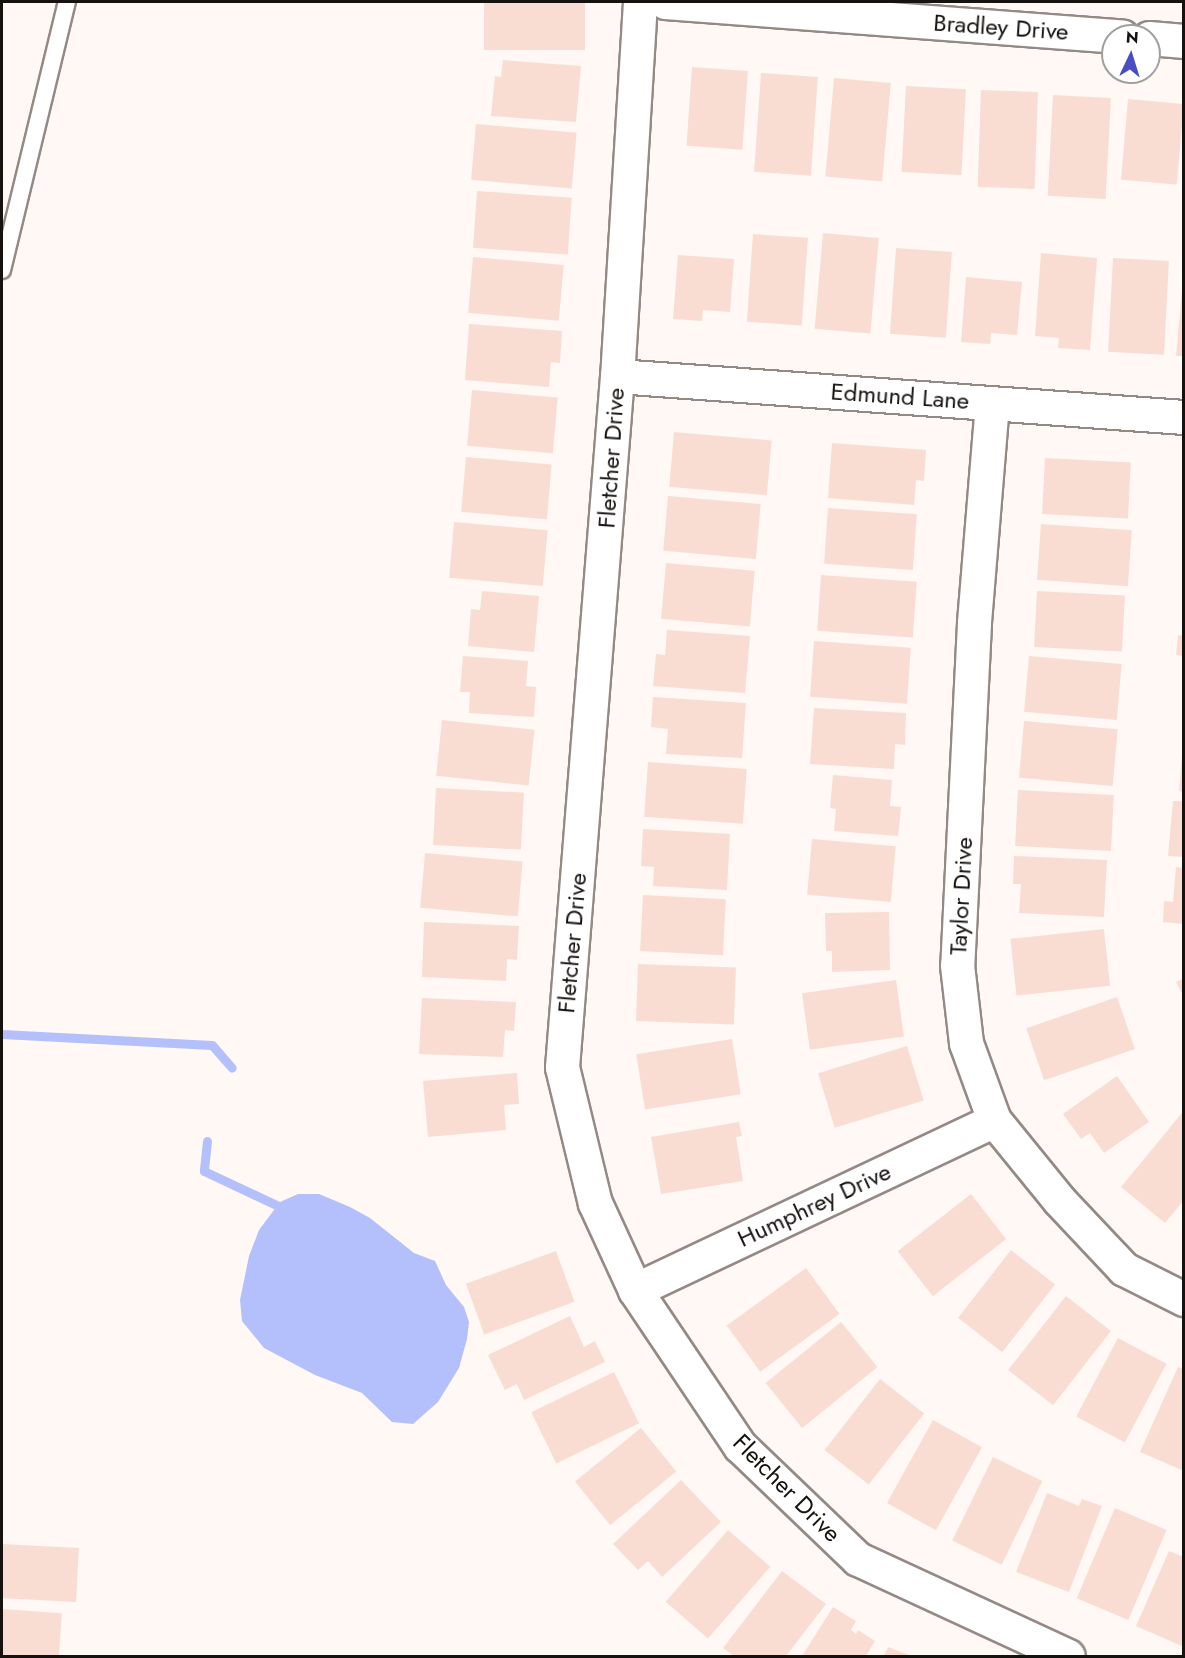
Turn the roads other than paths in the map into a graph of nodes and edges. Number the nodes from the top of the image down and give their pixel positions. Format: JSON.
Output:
{"nodes":[{"id":1,"x":68,"y":2,"type":"edge"},
{"id":2,"x":640,"y":2,"type":"edge"},
{"id":3,"x":665,"y":2,"type":"edge"},
{"id":4,"x":1101,"y":34,"type":"edge"},
{"id":5,"x":1161,"y":39,"type":"edge"},
{"id":6,"x":1184,"y":41,"type":"edge"},
{"id":7,"x":2,"y":270,"type":"edge"},
{"id":8,"x":617,"y":376,"type":"junction"},
{"id":9,"x":992,"y":403,"type":"junction"},
{"id":10,"x":1184,"y":417,"type":"edge"},
{"id":11,"x":994,"y":1120,"type":"junction"},
{"id":12,"x":635,"y":1290,"type":"junction"},
{"id":13,"x":1184,"y":1299,"type":"edge"},
{"id":14,"x":1068,"y":1656,"type":"edge"}],
"edges":[{"from":1,"to":7,"type":"lane"},
{"from":2,"to":8,"type":"street","name":"Fletcher Drive"},
{"from":3,"to":4,"type":"street","name":"Bradley Drive"},
{"from":5,"to":6,"type":"street"},
{"from":8,"to":9,"type":"street","name":"Edmund Lane"},
{"from":8,"to":12,"type":"street","name":"Fletcher Drive"},
{"from":9,"to":10,"type":"street","name":"Edmund Lane"},
{"from":9,"to":11,"type":"street","name":"Taylor Drive"},
{"from":11,"to":12,"type":"street","name":"Humphrey Drive"},
{"from":11,"to":13,"type":"street","name":"Taylor Drive"},
{"from":12,"to":14,"type":"street","name":"Fletcher Drive"}]}
